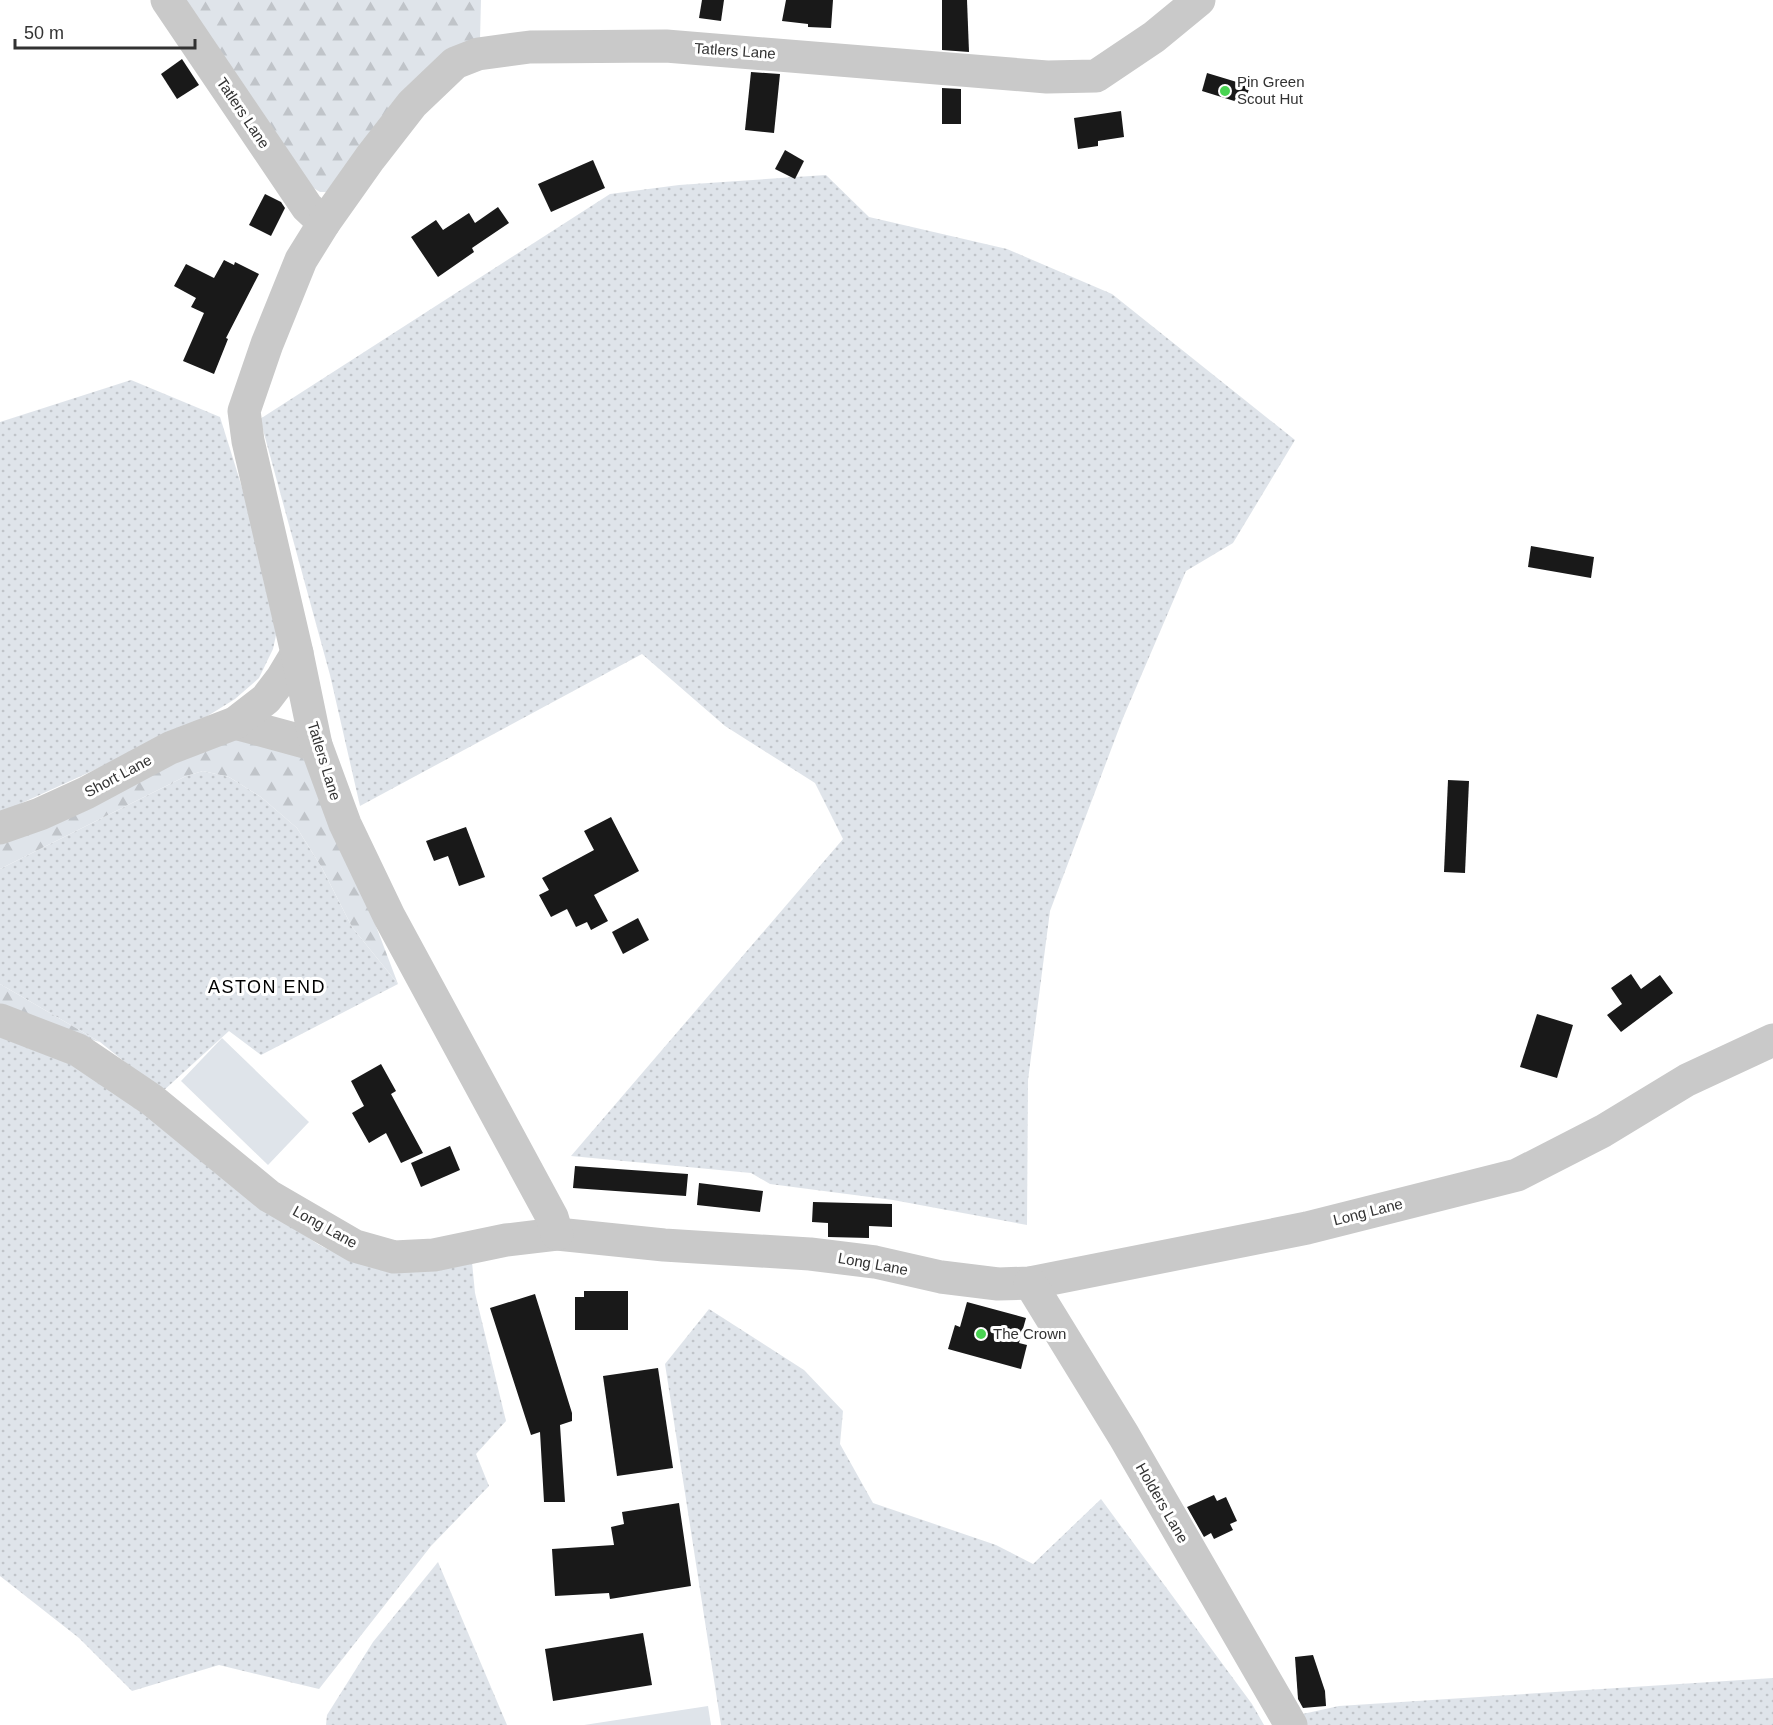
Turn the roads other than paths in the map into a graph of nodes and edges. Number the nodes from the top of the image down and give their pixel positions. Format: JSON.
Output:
{"nodes":[{"id":1,"x":167,"y":0,"type":"edge"},
{"id":2,"x":1199,"y":0,"type":"edge"},
{"id":3,"x":324,"y":223,"type":"junction"},
{"id":4,"x":297,"y":653,"type":"junction"},
{"id":5,"x":235,"y":723,"type":"junction"},
{"id":6,"x":316,"y":745,"type":"junction"},
{"id":7,"x":0,"y":828,"type":"edge"},
{"id":8,"x":0,"y":1020,"type":"edge"},
{"id":9,"x":1773,"y":1040,"type":"edge"},
{"id":10,"x":557,"y":1234,"type":"junction"},
{"id":11,"x":1030,"y":1283,"type":"junction"},
{"id":12,"x":1291,"y":1725,"type":"edge"}],
"edges":[{"from":1,"to":3,"type":"street","name":"Tatlers Lane"},
{"from":2,"to":3,"type":"street","name":"Tatlers Lane"},
{"from":3,"to":4,"type":"street","name":"Tatlers Lane"},
{"from":4,"to":5,"type":"street","name":"Short Lane"},
{"from":4,"to":6,"type":"street","name":"Tatlers Lane"},
{"from":5,"to":6,"type":"street"},
{"from":5,"to":7,"type":"street","name":"Short Lane"},
{"from":6,"to":10,"type":"street","name":"Tatlers Lane"},
{"from":8,"to":10,"type":"street","name":"Long Lane"},
{"from":9,"to":11,"type":"street","name":"Long Lane"},
{"from":10,"to":11,"type":"street","name":"Long Lane"},
{"from":11,"to":12,"type":"street","name":"Holders Lane"}]}
